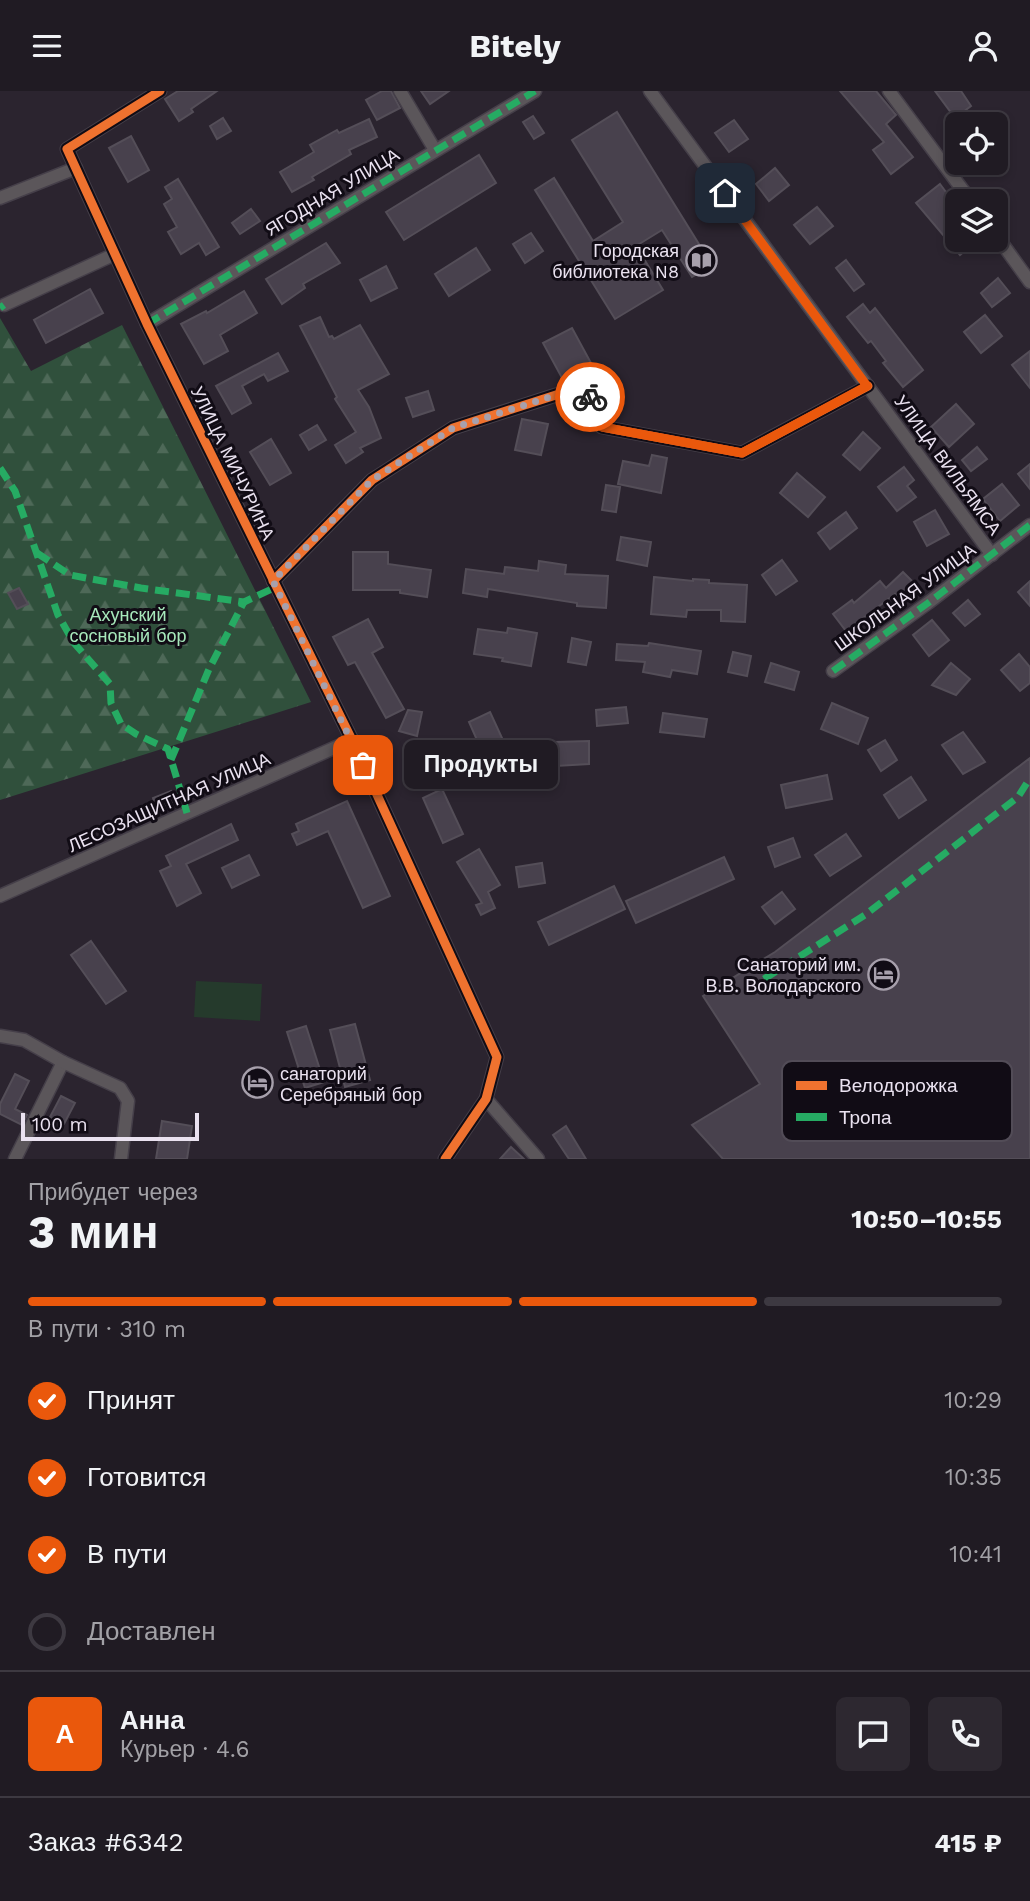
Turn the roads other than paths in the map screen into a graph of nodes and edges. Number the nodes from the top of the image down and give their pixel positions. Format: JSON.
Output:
{"nodes":[{"id":1,"x":160,"y":91,"type":"edge"},
{"id":2,"x":400,"y":91,"type":"edge"},
{"id":3,"x":535,"y":91,"type":"edge"},
{"id":4,"x":650,"y":91,"type":"edge"},
{"id":5,"x":889,"y":91,"type":"edge"},
{"id":6,"x":435,"y":150,"type":"junction"},
{"id":7,"x":76,"y":168,"type":"junction"},
{"id":8,"x":962,"y":189,"type":"edge"},
{"id":9,"x":0,"y":198,"type":"edge"},
{"id":10,"x":1008,"y":252,"type":"edge"},
{"id":11,"x":115,"y":254,"type":"junction"},
{"id":12,"x":1030,"y":282,"type":"edge"},
{"id":13,"x":4,"y":305,"type":"dead end"},
{"id":14,"x":147,"y":324,"type":"junction"},
{"id":15,"x":867,"y":386,"type":"junction"},
{"id":16,"x":1030,"y":525,"type":"edge"},
{"id":17,"x":992,"y":555,"type":"junction"},
{"id":18,"x":273,"y":581,"type":"junction"},
{"id":19,"x":833,"y":671,"type":"dead end"},
{"id":20,"x":352,"y":740,"type":"junction"},
{"id":21,"x":0,"y":895,"type":"edge"},
{"id":22,"x":0,"y":1035,"type":"edge"},
{"id":23,"x":63,"y":1062,"type":"junction"},
{"id":24,"x":485,"y":1099,"type":"junction"},
{"id":25,"x":15,"y":1159,"type":"edge"},
{"id":26,"x":121,"y":1159,"type":"edge"},
{"id":27,"x":445,"y":1159,"type":"edge"},
{"id":28,"x":538,"y":1159,"type":"edge"}],
"edges":[{"from":1,"to":7,"type":"street","name":"УЛИЦА МИЧУРИНА"},
{"from":2,"to":6,"type":"street"},
{"from":3,"to":6,"type":"street","name":"ЯГОДНАЯ УЛИЦА"},
{"from":4,"to":15,"type":"street","name":"УЛИЦА ВИЛЬЯМСА"},
{"from":5,"to":8,"type":"street"},
{"from":6,"to":14,"type":"street","name":"ЯГОДНАЯ УЛИЦА"},
{"from":7,"to":9,"type":"street"},
{"from":7,"to":11,"type":"street","name":"УЛИЦА МИЧУРИНА"},
{"from":10,"to":12,"type":"street"},
{"from":11,"to":13,"type":"street"},
{"from":11,"to":14,"type":"street","name":"УЛИЦА МИЧУРИНА"},
{"from":14,"to":18,"type":"street","name":"УЛИЦА МИЧУРИНА"},
{"from":15,"to":17,"type":"street","name":"УЛИЦА ВИЛЬЯМСА"},
{"from":15,"to":18,"type":"street"},
{"from":16,"to":17,"type":"street","name":"ШКОЛЬНАЯ УЛИЦА"},
{"from":17,"to":19,"type":"street","name":"ШКОЛЬНАЯ УЛИЦА"},
{"from":18,"to":20,"type":"street","name":"УЛИЦА МИЧУРИНА"},
{"from":20,"to":21,"type":"street","name":"ЛЕСОЗАЩИТНАЯ УЛИЦА"},
{"from":20,"to":24,"type":"street","name":"УЛИЦА МИЧУРИНА"},
{"from":22,"to":23,"type":"street"},
{"from":23,"to":25,"type":"street"},
{"from":23,"to":26,"type":"street"},
{"from":24,"to":27,"type":"street"},
{"from":24,"to":28,"type":"street"}]}
